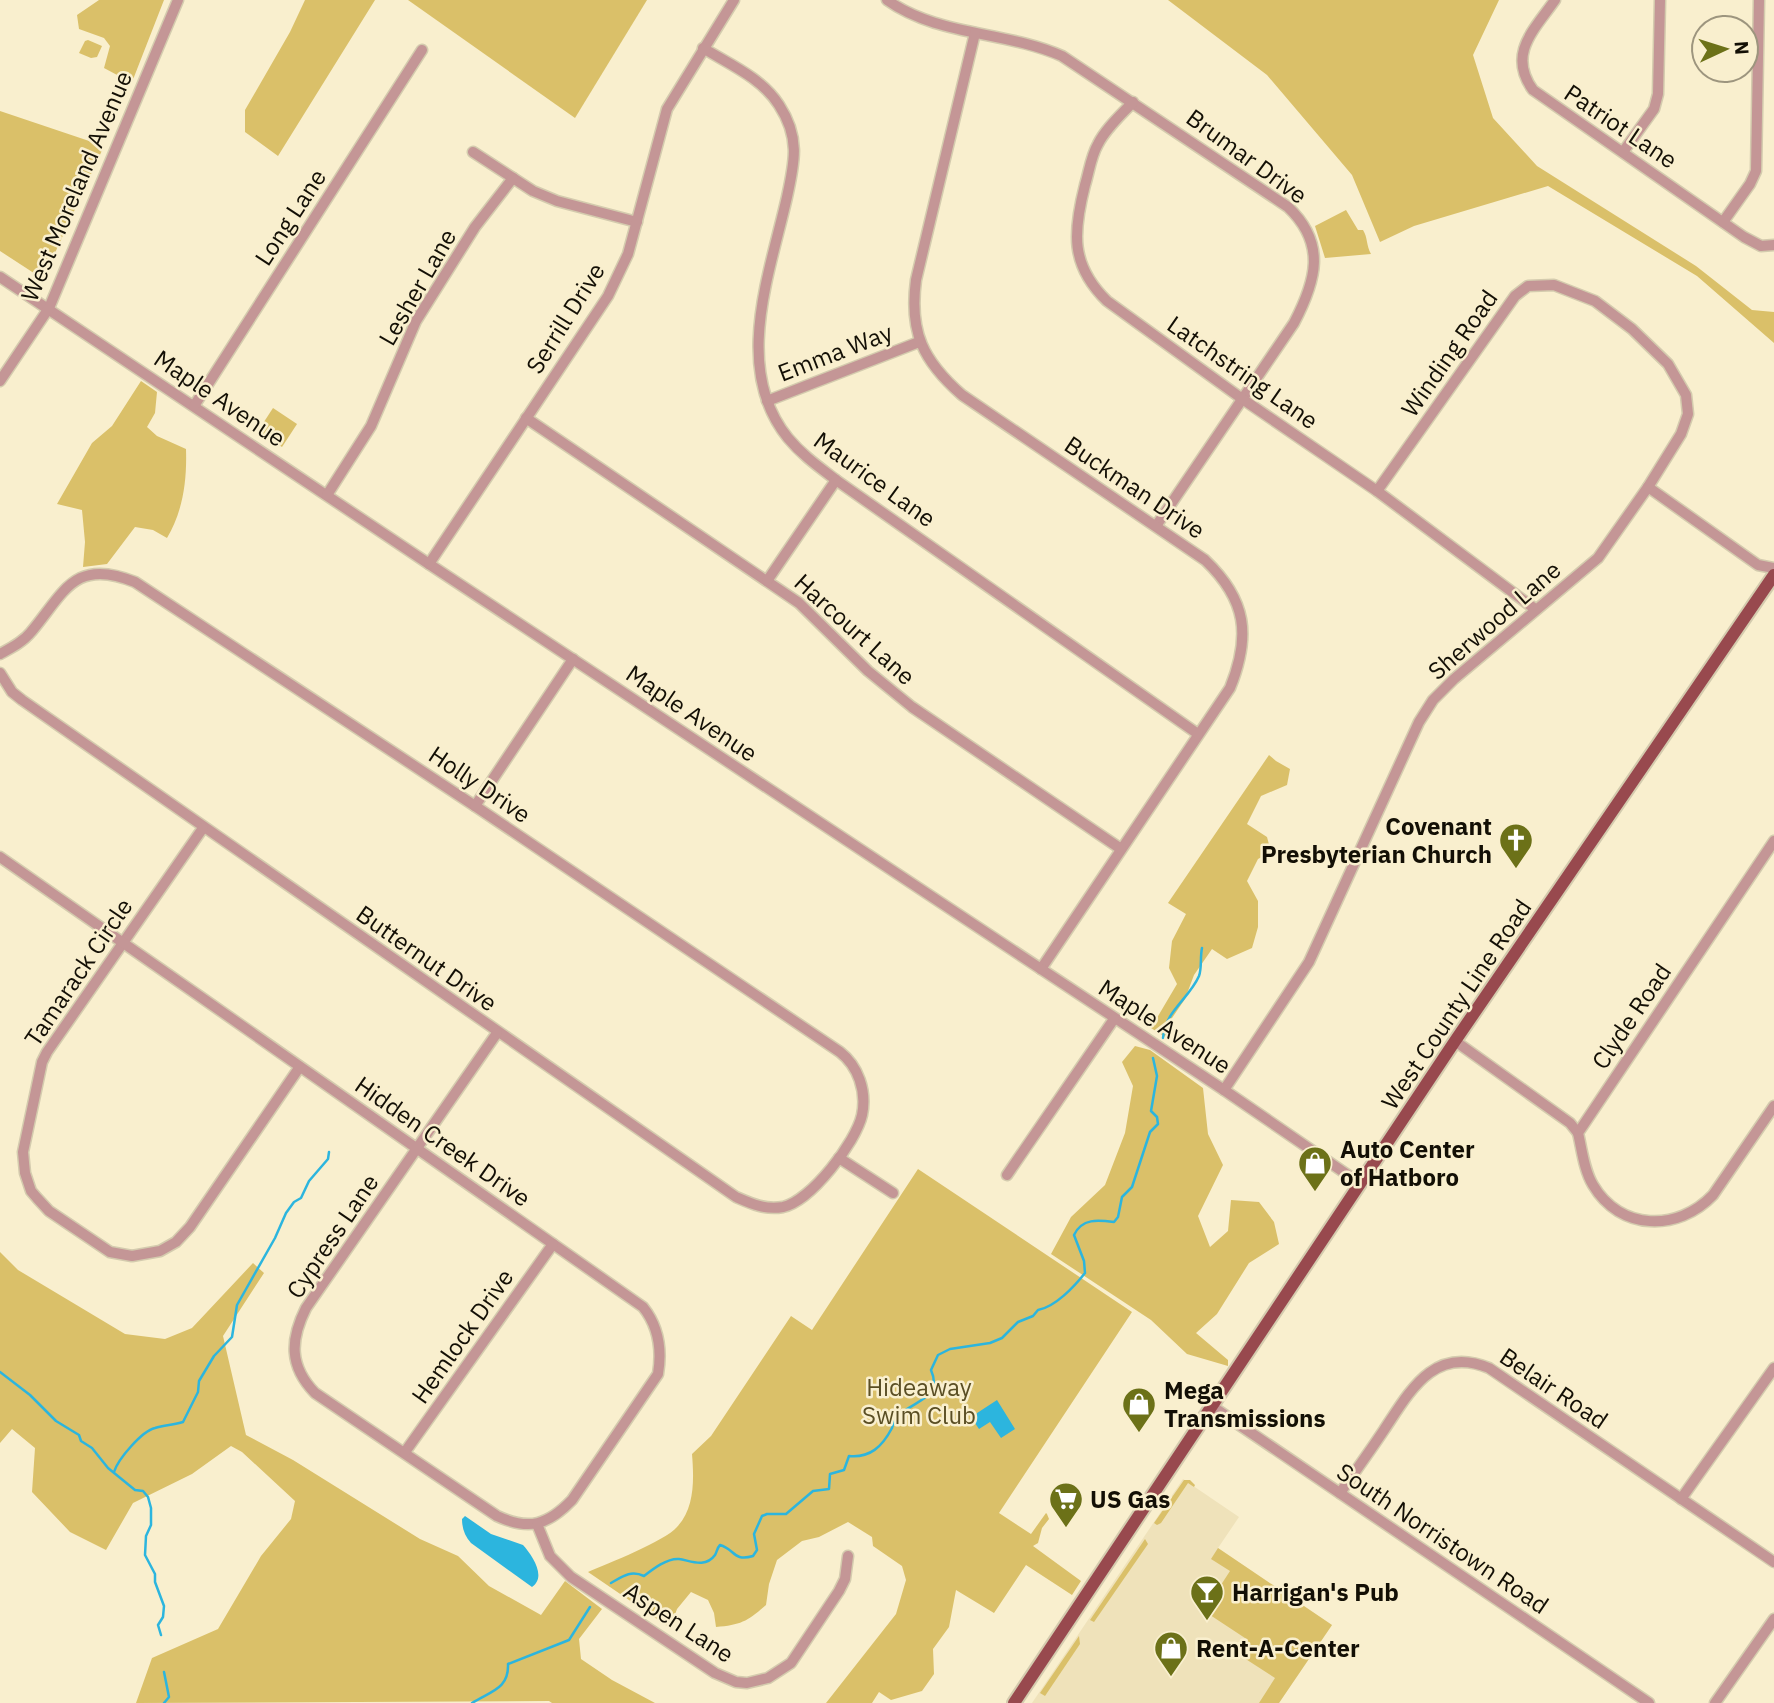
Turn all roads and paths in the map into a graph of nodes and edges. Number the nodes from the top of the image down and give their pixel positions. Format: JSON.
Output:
{"nodes":[{"id":1,"x":178,"y":0,"type":"edge"},
{"id":2,"x":734,"y":0,"type":"edge"},
{"id":3,"x":887,"y":0,"type":"edge"},
{"id":4,"x":1555,"y":0,"type":"edge"},
{"id":5,"x":1660,"y":0,"type":"edge"},
{"id":6,"x":1759,"y":0,"type":"edge"},
{"id":7,"x":975,"y":33,"type":"junction"},
{"id":8,"x":703,"y":48,"type":"junction"},
{"id":9,"x":422,"y":50,"type":"dead end"},
{"id":10,"x":1133,"y":102,"type":"junction"},
{"id":11,"x":473,"y":152,"type":"dead end"},
{"id":12,"x":1623,"y":152,"type":"junction"},
{"id":13,"x":513,"y":178,"type":"junction"},
{"id":14,"x":637,"y":222,"type":"junction"},
{"id":15,"x":1723,"y":222,"type":"junction"},
{"id":16,"x":1774,"y":245,"type":"edge"},
{"id":17,"x":0,"y":277,"type":"edge"},
{"id":18,"x":49,"y":308,"type":"junction"},
{"id":19,"x":919,"y":342,"type":"junction"},
{"id":20,"x":0,"y":381,"type":"edge"},
{"id":21,"x":1241,"y":398,"type":"junction"},
{"id":22,"x":767,"y":401,"type":"junction"},
{"id":23,"x":194,"y":406,"type":"junction"},
{"id":24,"x":526,"y":418,"type":"junction"},
{"id":25,"x":836,"y":480,"type":"junction"},
{"id":26,"x":1648,"y":487,"type":"junction"},
{"id":27,"x":1377,"y":491,"type":"junction"},
{"id":28,"x":327,"y":495,"type":"junction"},
{"id":29,"x":1156,"y":526,"type":"junction"},
{"id":30,"x":429,"y":564,"type":"junction"},
{"id":31,"x":1774,"y":568,"type":"edge"},
{"id":32,"x":1774,"y":575,"type":"edge"},
{"id":33,"x":767,"y":581,"type":"junction"},
{"id":34,"x":1535,"y":609,"type":"junction"},
{"id":35,"x":0,"y":654,"type":"edge"},
{"id":36,"x":573,"y":659,"type":"junction"},
{"id":37,"x":0,"y":673,"type":"edge"},
{"id":38,"x":1198,"y":734,"type":"junction"},
{"id":39,"x":475,"y":806,"type":"junction"},
{"id":40,"x":203,"y":828,"type":"junction"},
{"id":41,"x":1774,"y":841,"type":"edge"},
{"id":42,"x":1121,"y":849,"type":"junction"},
{"id":43,"x":0,"y":857,"type":"edge"},
{"id":44,"x":122,"y":942,"type":"junction"},
{"id":45,"x":1041,"y":969,"type":"junction"},
{"id":46,"x":1114,"y":1019,"type":"junction"},
{"id":47,"x":497,"y":1033,"type":"junction"},
{"id":48,"x":1455,"y":1041,"type":"junction"},
{"id":49,"x":299,"y":1068,"type":"junction"},
{"id":50,"x":1224,"y":1090,"type":"junction"},
{"id":51,"x":1774,"y":1106,"type":"edge"},
{"id":52,"x":1578,"y":1133,"type":"junction"},
{"id":53,"x":418,"y":1148,"type":"junction"},
{"id":54,"x":839,"y":1158,"type":"junction"},
{"id":55,"x":1007,"y":1175,"type":"dead end"},
{"id":56,"x":1361,"y":1184,"type":"junction"},
{"id":57,"x":893,"y":1193,"type":"dead end"},
{"id":58,"x":552,"y":1244,"type":"junction"},
{"id":59,"x":1774,"y":1368,"type":"edge"},
{"id":60,"x":1213,"y":1407,"type":"junction"},
{"id":61,"x":405,"y":1452,"type":"junction"},
{"id":62,"x":1340,"y":1493,"type":"junction"},
{"id":63,"x":1681,"y":1499,"type":"junction"},
{"id":64,"x":537,"y":1524,"type":"junction"},
{"id":65,"x":848,"y":1556,"type":"dead end"},
{"id":66,"x":1774,"y":1562,"type":"edge"},
{"id":67,"x":1774,"y":1619,"type":"edge"},
{"id":68,"x":1014,"y":1703,"type":"edge"},
{"id":69,"x":1648,"y":1703,"type":"edge"},
{"id":70,"x":1715,"y":1703,"type":"edge"}],
"edges":[{"from":1,"to":18,"type":"street","name":"West Moreland Avenue"},
{"from":2,"to":8,"type":"street","name":"Serrill Drive"},
{"from":3,"to":7,"type":"street","name":"Brumar Drive"},
{"from":4,"to":12,"type":"street","name":"Patriot Lane"},
{"from":5,"to":12,"type":"street"},
{"from":6,"to":15,"type":"street"},
{"from":7,"to":10,"type":"street","name":"Brumar Drive"},
{"from":7,"to":19,"type":"street","name":"Buckman Drive"},
{"from":8,"to":14,"type":"street","name":"Serrill Drive"},
{"from":8,"to":22,"type":"street","name":"Maurice Lane"},
{"from":9,"to":23,"type":"street","name":"Long Lane"},
{"from":10,"to":21,"type":"street","name":"Latchstring Lane"},
{"from":10,"to":21,"type":"street","name":"Brumar Drive"},
{"from":11,"to":13,"type":"street"},
{"from":12,"to":15,"type":"street","name":"Patriot Lane"},
{"from":13,"to":14,"type":"street"},
{"from":13,"to":28,"type":"street","name":"Lesher Lane"},
{"from":14,"to":24,"type":"street","name":"Serrill Drive"},
{"from":15,"to":16,"type":"street","name":"Patriot Lane"},
{"from":17,"to":18,"type":"street","name":"Maple Avenue"},
{"from":18,"to":20,"type":"street","name":"West Moreland Avenue"},
{"from":18,"to":23,"type":"street","name":"Maple Avenue"},
{"from":19,"to":22,"type":"street","name":"Emma Way"},
{"from":19,"to":29,"type":"street","name":"Buckman Drive"},
{"from":21,"to":27,"type":"street","name":"Latchstring Lane"},
{"from":21,"to":29,"type":"street","name":"Brumar Drive"},
{"from":22,"to":25,"type":"street","name":"Maurice Lane"},
{"from":23,"to":28,"type":"street","name":"Maple Avenue"},
{"from":24,"to":30,"type":"street","name":"Serrill Drive"},
{"from":24,"to":33,"type":"street","name":"Harcourt Lane"},
{"from":25,"to":33,"type":"street"},
{"from":25,"to":38,"type":"street","name":"Maurice Lane"},
{"from":26,"to":27,"type":"street","name":"Winding Road"},
{"from":26,"to":31,"type":"street"},
{"from":26,"to":34,"type":"street","name":"Sherwood Lane"},
{"from":27,"to":34,"type":"street","name":"Latchstring Lane"},
{"from":28,"to":30,"type":"street","name":"Maple Avenue"},
{"from":29,"to":38,"type":"street","name":"Buckman Drive"},
{"from":30,"to":36,"type":"street","name":"Maple Avenue"},
{"from":32,"to":48,"type":"main road","name":"West County Line Road"},
{"from":33,"to":42,"type":"street","name":"Harcourt Lane"},
{"from":34,"to":50,"type":"street","name":"Sherwood Lane"},
{"from":35,"to":39,"type":"street","name":"Holly Drive"},
{"from":36,"to":39,"type":"street"},
{"from":36,"to":45,"type":"street","name":"Maple Avenue"},
{"from":37,"to":40,"type":"street","name":"Butternut Drive"},
{"from":38,"to":42,"type":"street","name":"Buckman Drive"},
{"from":39,"to":54,"type":"street","name":"Holly Drive"},
{"from":40,"to":44,"type":"street","name":"Tamarack Circle"},
{"from":40,"to":47,"type":"street","name":"Butternut Drive"},
{"from":41,"to":52,"type":"street","name":"Clyde Road"},
{"from":42,"to":45,"type":"street","name":"Buckman Drive"},
{"from":43,"to":44,"type":"street","name":"Hidden Creek Drive"},
{"from":44,"to":49,"type":"street","name":"Hidden Creek Drive"},
{"from":44,"to":49,"type":"street","name":"Tamarack Circle"},
{"from":45,"to":46,"type":"street","name":"Maple Avenue"},
{"from":46,"to":50,"type":"street","name":"Maple Avenue"},
{"from":46,"to":55,"type":"street"},
{"from":47,"to":53,"type":"street","name":"Cypress Lane"},
{"from":47,"to":54,"type":"street","name":"Butternut Drive"},
{"from":48,"to":52,"type":"street"},
{"from":48,"to":56,"type":"main road","name":"West County Line Road"},
{"from":49,"to":53,"type":"street","name":"Hidden Creek Drive"},
{"from":50,"to":56,"type":"street","name":"Maple Avenue"},
{"from":51,"to":52,"type":"street"},
{"from":53,"to":58,"type":"street","name":"Hidden Creek Drive"},
{"from":53,"to":61,"type":"street","name":"Cypress Lane"},
{"from":54,"to":57,"type":"street"},
{"from":56,"to":60,"type":"main road","name":"West County Line Road"},
{"from":58,"to":61,"type":"street","name":"Hemlock Drive"},
{"from":58,"to":64,"type":"street","name":"Hidden Creek Drive"},
{"from":59,"to":63,"type":"street"},
{"from":60,"to":62,"type":"street","name":"South Norristown Road"},
{"from":60,"to":68,"type":"main road","name":"West County Line Road"},
{"from":61,"to":64,"type":"street","name":"Cypress Lane"},
{"from":62,"to":63,"type":"street","name":"Belair Road"},
{"from":62,"to":69,"type":"street","name":"South Norristown Road"},
{"from":63,"to":66,"type":"street","name":"Belair Road"},
{"from":64,"to":65,"type":"street","name":"Aspen Lane"},
{"from":67,"to":70,"type":"street"}]}
